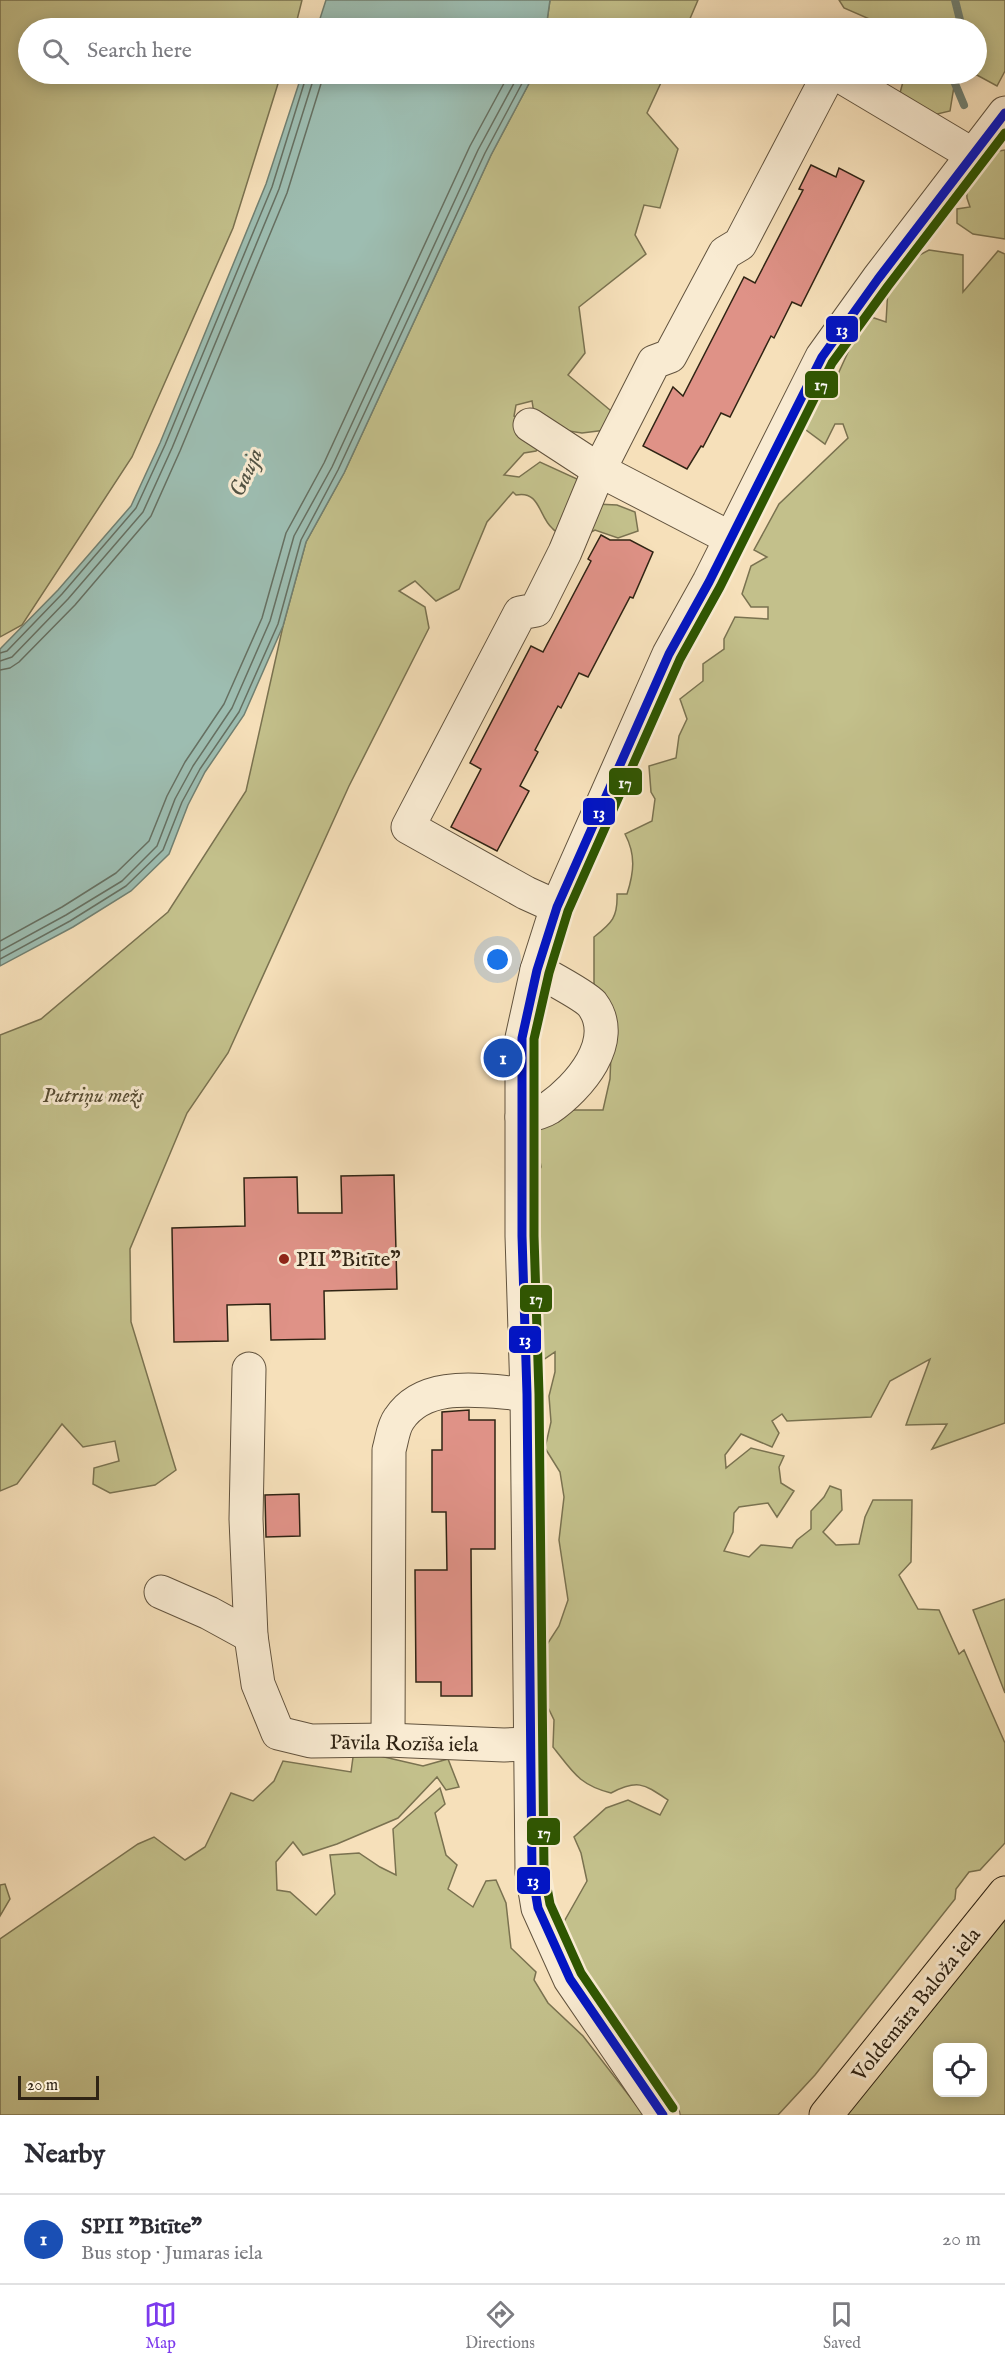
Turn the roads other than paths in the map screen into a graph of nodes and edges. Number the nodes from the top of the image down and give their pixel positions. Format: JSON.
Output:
{"nodes":[{"id":1,"x":824,"y":84,"type":"edge"},
{"id":2,"x":854,"y":84,"type":"edge"},
{"id":3,"x":1005,"y":113,"type":"edge"},
{"id":4,"x":973,"y":155,"type":"junction"},
{"id":5,"x":530,"y":425,"type":"dead end"},
{"id":6,"x":599,"y":470,"type":"junction"},
{"id":7,"x":730,"y":538,"type":"junction"},
{"id":8,"x":557,"y":907,"type":"junction"},
{"id":9,"x":537,"y":970,"type":"junction"},
{"id":10,"x":522,"y":1117,"type":"junction"},
{"id":11,"x":249,"y":1369,"type":"dead end"},
{"id":12,"x":527,"y":1394,"type":"junction"},
{"id":13,"x":161,"y":1592,"type":"dead end"},
{"id":14,"x":251,"y":1636,"type":"junction"},
{"id":15,"x":388,"y":1740,"type":"junction"},
{"id":16,"x":530,"y":1744,"type":"junction"},
{"id":17,"x":1005,"y":1893,"type":"edge"},
{"id":18,"x":663,"y":2115,"type":"edge"},
{"id":19,"x":826,"y":2115,"type":"edge"}],
"edges":[{"from":1,"to":6,"type":"street"},
{"from":2,"to":4,"type":"street"},
{"from":3,"to":4,"type":"street"},
{"from":4,"to":7,"type":"street"},
{"from":5,"to":6,"type":"street"},
{"from":6,"to":7,"type":"street"},
{"from":6,"to":8,"type":"street"},
{"from":7,"to":8,"type":"street"},
{"from":8,"to":9,"type":"street"},
{"from":9,"to":10,"type":"street"},
{"from":9,"to":10,"type":"street"},
{"from":10,"to":12,"type":"street"},
{"from":11,"to":14,"type":"street"},
{"from":12,"to":15,"type":"street"},
{"from":12,"to":16,"type":"street"},
{"from":13,"to":14,"type":"street"},
{"from":14,"to":15,"type":"street","name":"Pāvila Rozīša iela"},
{"from":15,"to":16,"type":"street","name":"Pāvila Rozīša iela"},
{"from":16,"to":18,"type":"street"},
{"from":17,"to":19,"type":"main road","name":"Voldemāra Baloža iela"}]}
